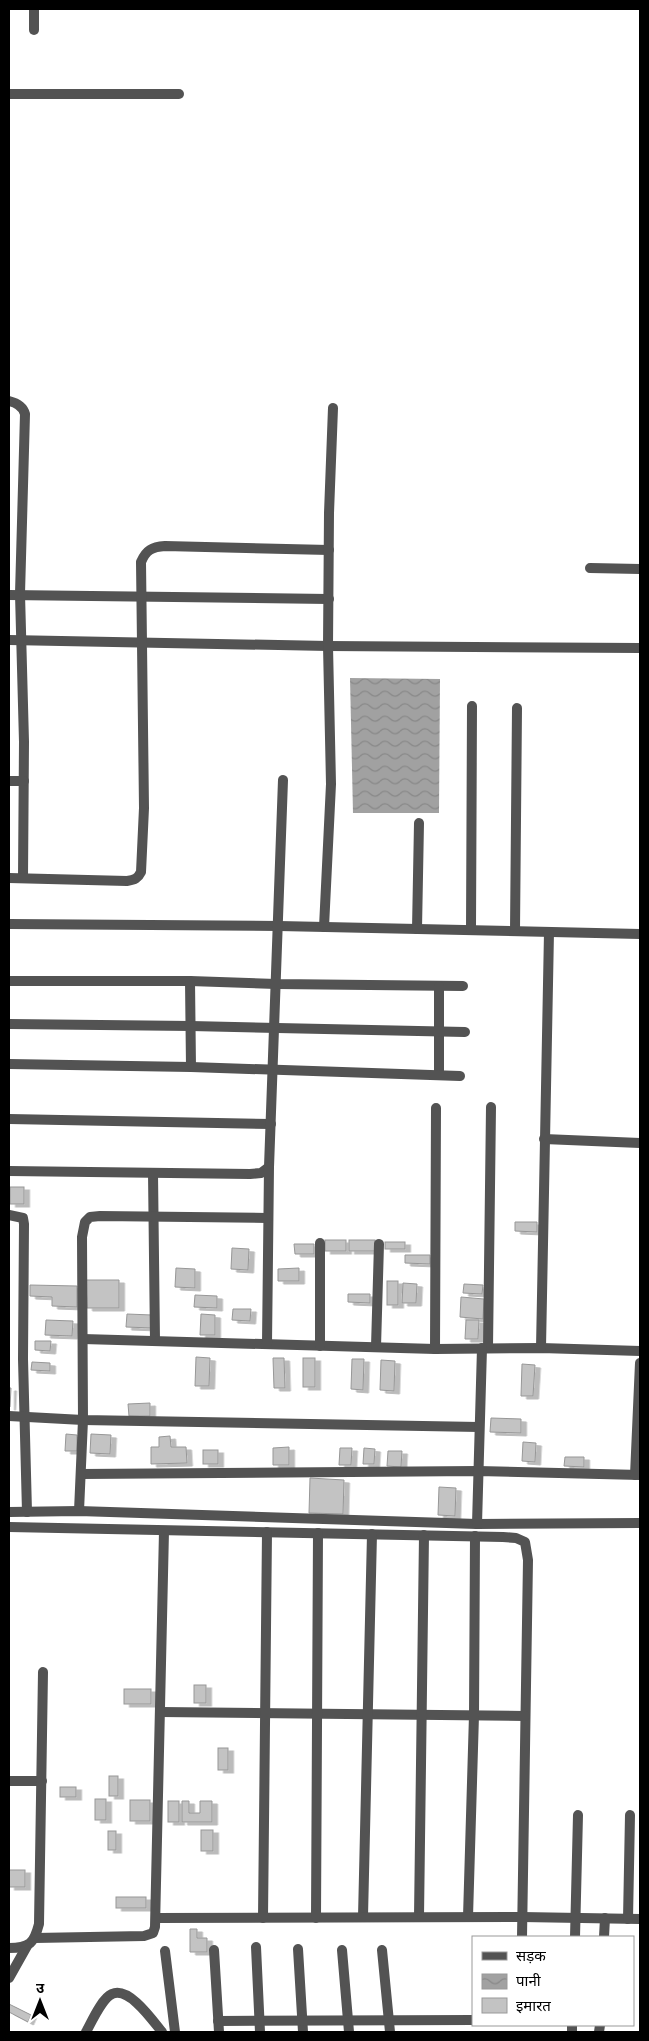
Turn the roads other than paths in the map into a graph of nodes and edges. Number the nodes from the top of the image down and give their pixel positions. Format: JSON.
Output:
{"nodes":[{"id":1,"x":34,"y":9,"type":"edge"},
{"id":2,"x":34,"y":30,"type":"dead end"},
{"id":3,"x":9,"y":94,"type":"edge"},
{"id":4,"x":179,"y":94,"type":"dead end"},
{"id":5,"x":9,"y":401,"type":"edge"},
{"id":6,"x":334,"y":408,"type":"dead end"},
{"id":7,"x":329,"y":550,"type":"junction"},
{"id":8,"x":590,"y":568,"type":"dead end"},
{"id":9,"x":640,"y":569,"type":"edge"},
{"id":10,"x":9,"y":594,"type":"edge"},
{"id":11,"x":20,"y":594,"type":"junction"},
{"id":12,"x":143,"y":595,"type":"junction"},
{"id":13,"x":329,"y":599,"type":"junction"},
{"id":14,"x":9,"y":640,"type":"edge"},
{"id":15,"x":22,"y":640,"type":"junction"},
{"id":16,"x":143,"y":643,"type":"junction"},
{"id":17,"x":328,"y":646,"type":"junction"},
{"id":18,"x":640,"y":648,"type":"edge"},
{"id":19,"x":472,"y":706,"type":"dead end"},
{"id":20,"x":517,"y":708,"type":"dead end"},
{"id":21,"x":283,"y":780,"type":"dead end"},
{"id":22,"x":9,"y":781,"type":"edge"},
{"id":23,"x":24,"y":781,"type":"junction"},
{"id":24,"x":419,"y":823,"type":"dead end"},
{"id":25,"x":9,"y":878,"type":"edge"},
{"id":26,"x":23,"y":878,"type":"junction"},
{"id":27,"x":9,"y":924,"type":"edge"},
{"id":28,"x":279,"y":926,"type":"junction"},
{"id":29,"x":324,"y":927,"type":"junction"},
{"id":30,"x":417,"y":929,"type":"junction"},
{"id":31,"x":471,"y":930,"type":"junction"},
{"id":32,"x":515,"y":931,"type":"junction"},
{"id":33,"x":549,"y":932,"type":"junction"},
{"id":34,"x":640,"y":934,"type":"edge"},
{"id":35,"x":9,"y":981,"type":"edge"},
{"id":36,"x":190,"y":981,"type":"junction"},
{"id":37,"x":276,"y":984,"type":"junction"},
{"id":38,"x":439,"y":986,"type":"junction"},
{"id":39,"x":463,"y":986,"type":"dead end"},
{"id":40,"x":9,"y":1024,"type":"edge"},
{"id":41,"x":191,"y":1026,"type":"junction"},
{"id":42,"x":274,"y":1027,"type":"junction"},
{"id":43,"x":439,"y":1031,"type":"junction"},
{"id":44,"x":465,"y":1032,"type":"dead end"},
{"id":45,"x":9,"y":1064,"type":"edge"},
{"id":46,"x":191,"y":1067,"type":"junction"},
{"id":47,"x":273,"y":1070,"type":"junction"},
{"id":48,"x":439,"y":1076,"type":"junction"},
{"id":49,"x":460,"y":1076,"type":"dead end"},
{"id":50,"x":491,"y":1107,"type":"dead end"},
{"id":51,"x":436,"y":1108,"type":"dead end"},
{"id":52,"x":9,"y":1119,"type":"edge"},
{"id":53,"x":271,"y":1124,"type":"junction"},
{"id":54,"x":544,"y":1139,"type":"junction"},
{"id":55,"x":640,"y":1143,"type":"edge"},
{"id":56,"x":269,"y":1167,"type":"junction"},
{"id":57,"x":9,"y":1171,"type":"edge"},
{"id":58,"x":153,"y":1173,"type":"junction"},
{"id":59,"x":9,"y":1214,"type":"edge"},
{"id":60,"x":153,"y":1217,"type":"junction"},
{"id":61,"x":268,"y":1218,"type":"junction"},
{"id":62,"x":320,"y":1243,"type":"dead end"},
{"id":63,"x":379,"y":1244,"type":"dead end"},
{"id":64,"x":83,"y":1339,"type":"junction"},
{"id":65,"x":155,"y":1341,"type":"junction"},
{"id":66,"x":267,"y":1344,"type":"junction"},
{"id":67,"x":320,"y":1346,"type":"junction"},
{"id":68,"x":376,"y":1348,"type":"junction"},
{"id":69,"x":485,"y":1348,"type":"junction"},
{"id":70,"x":542,"y":1348,"type":"junction"},
{"id":71,"x":435,"y":1349,"type":"junction"},
{"id":72,"x":640,"y":1351,"type":"edge"},
{"id":73,"x":640,"y":1363,"type":"edge"},
{"id":74,"x":9,"y":1416,"type":"edge"},
{"id":75,"x":25,"y":1417,"type":"junction"},
{"id":76,"x":83,"y":1420,"type":"junction"},
{"id":77,"x":479,"y":1427,"type":"junction"},
{"id":78,"x":478,"y":1471,"type":"junction"},
{"id":79,"x":81,"y":1474,"type":"junction"},
{"id":80,"x":638,"y":1475,"type":"edge"},
{"id":81,"x":9,"y":1512,"type":"edge"},
{"id":82,"x":27,"y":1512,"type":"junction"},
{"id":83,"x":79,"y":1512,"type":"junction"},
{"id":84,"x":640,"y":1523,"type":"edge"},
{"id":85,"x":477,"y":1524,"type":"junction"},
{"id":86,"x":9,"y":1527,"type":"edge"},
{"id":87,"x":164,"y":1531,"type":"junction"},
{"id":88,"x":267,"y":1532,"type":"junction"},
{"id":89,"x":318,"y":1533,"type":"junction"},
{"id":90,"x":372,"y":1534,"type":"junction"},
{"id":91,"x":424,"y":1535,"type":"junction"},
{"id":92,"x":475,"y":1536,"type":"junction"},
{"id":93,"x":43,"y":1672,"type":"dead end"},
{"id":94,"x":161,"y":1712,"type":"junction"},
{"id":95,"x":264,"y":1713,"type":"junction"},
{"id":96,"x":317,"y":1713,"type":"junction"},
{"id":97,"x":368,"y":1714,"type":"junction"},
{"id":98,"x":421,"y":1715,"type":"junction"},
{"id":99,"x":474,"y":1715,"type":"junction"},
{"id":100,"x":525,"y":1716,"type":"junction"},
{"id":101,"x":9,"y":1781,"type":"edge"},
{"id":102,"x":42,"y":1781,"type":"junction"},
{"id":103,"x":578,"y":1815,"type":"dead end"},
{"id":104,"x":630,"y":1816,"type":"dead end"},
{"id":105,"x":419,"y":1917,"type":"junction"},
{"id":106,"x":468,"y":1917,"type":"junction"},
{"id":107,"x":522,"y":1917,"type":"junction"},
{"id":108,"x":156,"y":1918,"type":"junction"},
{"id":109,"x":263,"y":1918,"type":"junction"},
{"id":110,"x":316,"y":1918,"type":"junction"},
{"id":111,"x":363,"y":1918,"type":"junction"},
{"id":112,"x":576,"y":1918,"type":"junction"},
{"id":113,"x":605,"y":1918,"type":"junction"},
{"id":114,"x":628,"y":1919,"type":"junction"},
{"id":115,"x":640,"y":1919,"type":"edge"},
{"id":116,"x":522,"y":1936,"type":"edge"},
{"id":117,"x":575,"y":1936,"type":"edge"},
{"id":118,"x":604,"y":1936,"type":"edge"},
{"id":119,"x":35,"y":1938,"type":"junction"},
{"id":120,"x":27,"y":1946,"type":"junction"},
{"id":121,"x":256,"y":1947,"type":"dead end"},
{"id":122,"x":9,"y":1948,"type":"edge"},
{"id":123,"x":298,"y":1949,"type":"dead end"},
{"id":124,"x":214,"y":1950,"type":"dead end"},
{"id":125,"x":342,"y":1950,"type":"dead end"},
{"id":126,"x":382,"y":1950,"type":"dead end"},
{"id":127,"x":165,"y":1951,"type":"dead end"},
{"id":128,"x":9,"y":1978,"type":"edge"},
{"id":129,"x":348,"y":2020,"type":"junction"},
{"id":130,"x":388,"y":2020,"type":"junction"},
{"id":131,"x":472,"y":2020,"type":"edge"},
{"id":132,"x":218,"y":2021,"type":"junction"},
{"id":133,"x":259,"y":2021,"type":"junction"},
{"id":134,"x":301,"y":2021,"type":"junction"},
{"id":135,"x":86,"y":2032,"type":"edge"},
{"id":136,"x":162,"y":2032,"type":"edge"},
{"id":137,"x":175,"y":2032,"type":"edge"},
{"id":138,"x":219,"y":2032,"type":"edge"},
{"id":139,"x":260,"y":2032,"type":"edge"},
{"id":140,"x":303,"y":2032,"type":"edge"},
{"id":141,"x":350,"y":2032,"type":"edge"},
{"id":142,"x":390,"y":2032,"type":"edge"}],
"edges":[{"from":1,"to":2,"type":"street"},
{"from":3,"to":4,"type":"street"},
{"from":5,"to":11,"type":"street"},
{"from":6,"to":7,"type":"street"},
{"from":7,"to":12,"type":"street"},
{"from":7,"to":13,"type":"street"},
{"from":8,"to":9,"type":"street"},
{"from":10,"to":11,"type":"street"},
{"from":11,"to":12,"type":"street"},
{"from":11,"to":15,"type":"street"},
{"from":12,"to":13,"type":"street"},
{"from":12,"to":16,"type":"street"},
{"from":13,"to":17,"type":"street"},
{"from":14,"to":15,"type":"street"},
{"from":15,"to":16,"type":"street"},
{"from":15,"to":23,"type":"street"},
{"from":16,"to":17,"type":"street"},
{"from":16,"to":26,"type":"street"},
{"from":17,"to":18,"type":"street"},
{"from":17,"to":29,"type":"street"},
{"from":19,"to":31,"type":"street"},
{"from":20,"to":32,"type":"street"},
{"from":21,"to":28,"type":"street"},
{"from":22,"to":23,"type":"street"},
{"from":23,"to":26,"type":"street"},
{"from":24,"to":30,"type":"street"},
{"from":25,"to":26,"type":"street"},
{"from":27,"to":28,"type":"street"},
{"from":28,"to":29,"type":"street"},
{"from":28,"to":37,"type":"street"},
{"from":29,"to":30,"type":"street"},
{"from":30,"to":31,"type":"street"},
{"from":31,"to":32,"type":"street"},
{"from":32,"to":33,"type":"street"},
{"from":33,"to":34,"type":"street"},
{"from":33,"to":54,"type":"street"},
{"from":35,"to":36,"type":"street"},
{"from":36,"to":37,"type":"street"},
{"from":36,"to":41,"type":"street"},
{"from":37,"to":38,"type":"street"},
{"from":37,"to":42,"type":"street"},
{"from":38,"to":39,"type":"street"},
{"from":38,"to":43,"type":"street"},
{"from":40,"to":41,"type":"street"},
{"from":41,"to":42,"type":"street"},
{"from":41,"to":46,"type":"street"},
{"from":42,"to":43,"type":"street"},
{"from":42,"to":47,"type":"street"},
{"from":43,"to":44,"type":"street"},
{"from":43,"to":48,"type":"street"},
{"from":45,"to":46,"type":"street"},
{"from":46,"to":47,"type":"street"},
{"from":47,"to":48,"type":"street"},
{"from":47,"to":53,"type":"street"},
{"from":48,"to":49,"type":"street"},
{"from":50,"to":69,"type":"street"},
{"from":51,"to":71,"type":"street"},
{"from":52,"to":53,"type":"street"},
{"from":53,"to":56,"type":"street"},
{"from":54,"to":55,"type":"street"},
{"from":54,"to":70,"type":"street"},
{"from":56,"to":58,"type":"street"},
{"from":56,"to":61,"type":"street"},
{"from":57,"to":58,"type":"street"},
{"from":58,"to":60,"type":"street"},
{"from":59,"to":75,"type":"street"},
{"from":60,"to":61,"type":"street"},
{"from":60,"to":64,"type":"street"},
{"from":60,"to":65,"type":"street"},
{"from":61,"to":66,"type":"street"},
{"from":62,"to":67,"type":"street"},
{"from":63,"to":68,"type":"street"},
{"from":64,"to":65,"type":"street"},
{"from":64,"to":76,"type":"street"},
{"from":65,"to":66,"type":"street"},
{"from":66,"to":67,"type":"street"},
{"from":67,"to":68,"type":"street"},
{"from":68,"to":71,"type":"street"},
{"from":69,"to":70,"type":"street"},
{"from":69,"to":71,"type":"street"},
{"from":69,"to":77,"type":"street"},
{"from":70,"to":72,"type":"street"},
{"from":73,"to":80,"type":"street"},
{"from":74,"to":75,"type":"street"},
{"from":75,"to":76,"type":"street"},
{"from":75,"to":82,"type":"street"},
{"from":76,"to":77,"type":"street"},
{"from":76,"to":79,"type":"street"},
{"from":77,"to":78,"type":"street"},
{"from":78,"to":79,"type":"street"},
{"from":78,"to":80,"type":"street"},
{"from":78,"to":85,"type":"street"},
{"from":79,"to":83,"type":"street"},
{"from":81,"to":82,"type":"street"},
{"from":82,"to":83,"type":"street"},
{"from":83,"to":85,"type":"street"},
{"from":84,"to":85,"type":"street"},
{"from":86,"to":87,"type":"street"},
{"from":87,"to":88,"type":"street"},
{"from":87,"to":94,"type":"street"},
{"from":88,"to":89,"type":"street"},
{"from":88,"to":95,"type":"street"},
{"from":89,"to":90,"type":"street"},
{"from":89,"to":96,"type":"street"},
{"from":90,"to":91,"type":"street"},
{"from":90,"to":97,"type":"street"},
{"from":91,"to":92,"type":"street"},
{"from":91,"to":98,"type":"street"},
{"from":92,"to":99,"type":"street"},
{"from":92,"to":100,"type":"street"},
{"from":93,"to":102,"type":"street"},
{"from":94,"to":95,"type":"street"},
{"from":94,"to":108,"type":"street"},
{"from":95,"to":96,"type":"street"},
{"from":95,"to":109,"type":"street"},
{"from":96,"to":97,"type":"street"},
{"from":96,"to":110,"type":"street"},
{"from":97,"to":98,"type":"street"},
{"from":97,"to":111,"type":"street"},
{"from":98,"to":99,"type":"street"},
{"from":98,"to":105,"type":"street"},
{"from":99,"to":100,"type":"street"},
{"from":99,"to":106,"type":"street"},
{"from":100,"to":107,"type":"street"},
{"from":101,"to":102,"type":"street"},
{"from":102,"to":119,"type":"street"},
{"from":103,"to":112,"type":"street"},
{"from":104,"to":114,"type":"street"},
{"from":105,"to":106,"type":"street"},
{"from":105,"to":111,"type":"street"},
{"from":106,"to":107,"type":"street"},
{"from":107,"to":112,"type":"street"},
{"from":107,"to":116,"type":"street"},
{"from":108,"to":109,"type":"street"},
{"from":108,"to":119,"type":"street"},
{"from":109,"to":110,"type":"street"},
{"from":110,"to":111,"type":"street"},
{"from":112,"to":113,"type":"street"},
{"from":112,"to":117,"type":"street"},
{"from":113,"to":114,"type":"street"},
{"from":113,"to":118,"type":"street"},
{"from":114,"to":115,"type":"street"},
{"from":119,"to":120,"type":"street"},
{"from":120,"to":122,"type":"street"},
{"from":120,"to":128,"type":"street"},
{"from":121,"to":133,"type":"street"},
{"from":123,"to":134,"type":"street"},
{"from":124,"to":132,"type":"street"},
{"from":125,"to":129,"type":"street"},
{"from":126,"to":130,"type":"street"},
{"from":127,"to":137,"type":"street"},
{"from":129,"to":130,"type":"street"},
{"from":129,"to":134,"type":"street"},
{"from":129,"to":141,"type":"street"},
{"from":130,"to":131,"type":"street"},
{"from":130,"to":142,"type":"street"},
{"from":132,"to":133,"type":"street"},
{"from":132,"to":138,"type":"street"},
{"from":133,"to":134,"type":"street"},
{"from":133,"to":139,"type":"street"},
{"from":134,"to":140,"type":"street"},
{"from":135,"to":136,"type":"street"}]}
